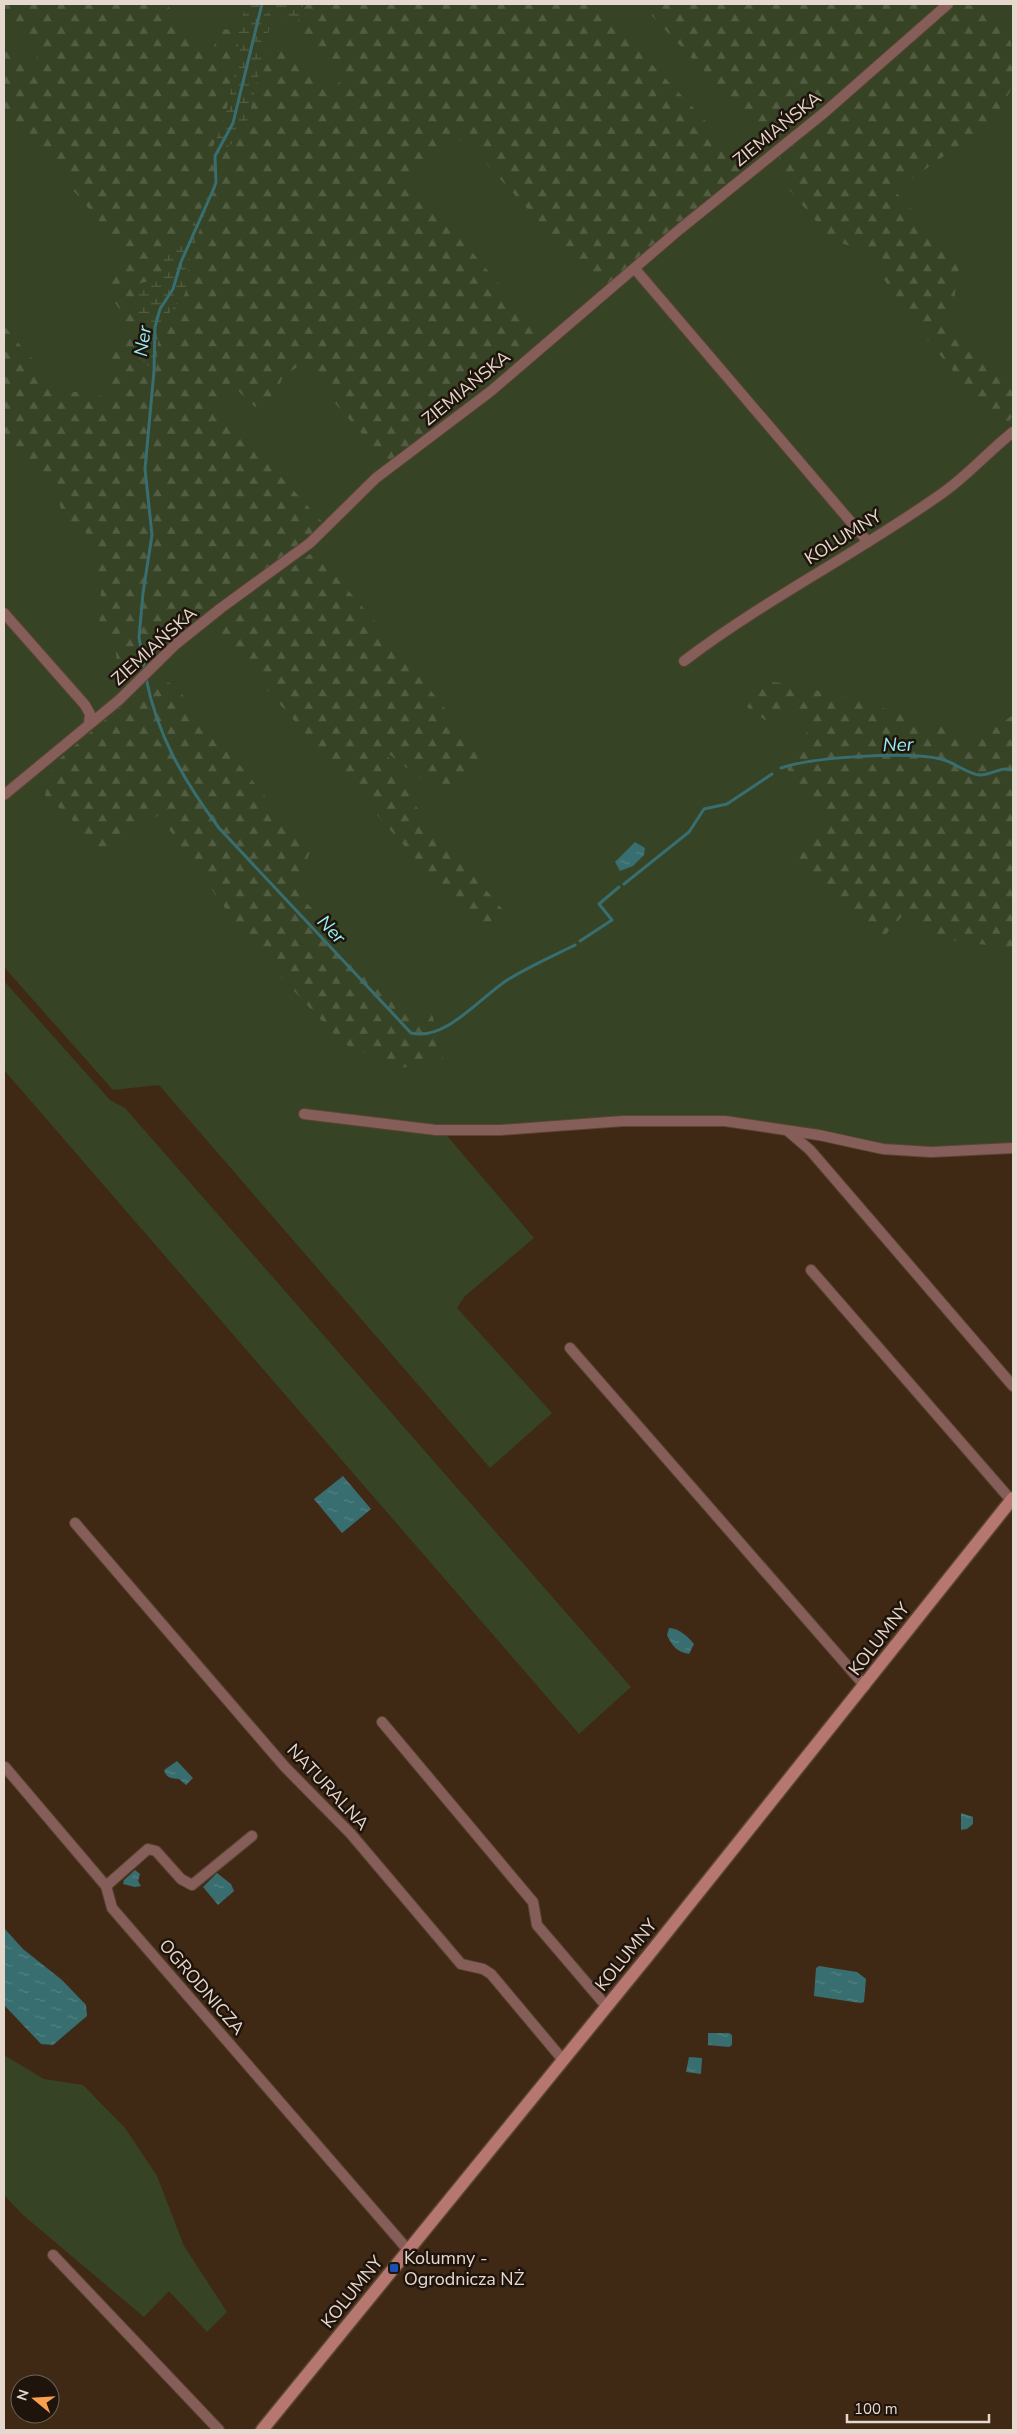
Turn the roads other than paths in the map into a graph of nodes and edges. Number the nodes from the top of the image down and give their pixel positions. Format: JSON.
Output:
{"nodes":[{"id":1,"x":948,"y":4,"type":"edge"},
{"id":2,"x":635,"y":269,"type":"junction"},
{"id":3,"x":1013,"y":432,"type":"edge"},
{"id":4,"x":868,"y":542,"type":"junction"},
{"id":5,"x":4,"y":613,"type":"edge"},
{"id":6,"x":684,"y":661,"type":"dead end"},
{"id":7,"x":89,"y":723,"type":"junction"},
{"id":8,"x":4,"y":795,"type":"edge"},
{"id":9,"x":304,"y":1114,"type":"dead end"},
{"id":10,"x":789,"y":1132,"type":"junction"},
{"id":11,"x":1013,"y":1148,"type":"edge"},
{"id":12,"x":811,"y":1270,"type":"dead end"},
{"id":13,"x":570,"y":1348,"type":"dead end"},
{"id":14,"x":1013,"y":1386,"type":"edge"},
{"id":15,"x":1012,"y":1499,"type":"edge"},
{"id":16,"x":75,"y":1523,"type":"dead end"},
{"id":17,"x":864,"y":1686,"type":"junction"},
{"id":18,"x":382,"y":1722,"type":"dead end"},
{"id":19,"x":5,"y":1767,"type":"dead end"},
{"id":20,"x":252,"y":1836,"type":"dead end"},
{"id":21,"x":106,"y":1886,"type":"junction"},
{"id":22,"x":607,"y":2006,"type":"junction"},
{"id":23,"x":563,"y":2060,"type":"junction"},
{"id":24,"x":408,"y":2250,"type":"junction"},
{"id":25,"x":53,"y":2255,"type":"dead end"},
{"id":26,"x":219,"y":2430,"type":"edge"},
{"id":27,"x":262,"y":2430,"type":"edge"}],
"edges":[{"from":1,"to":2,"type":"street","name":"ZIEMIAŃSKA"},
{"from":2,"to":4,"type":"street"},
{"from":2,"to":7,"type":"street","name":"ZIEMIAŃSKA"},
{"from":3,"to":4,"type":"street","name":"KOLUMNY"},
{"from":4,"to":6,"type":"street","name":"KOLUMNY"},
{"from":5,"to":7,"type":"street"},
{"from":7,"to":8,"type":"street","name":"ZIEMIAŃSKA"},
{"from":9,"to":10,"type":"street"},
{"from":10,"to":11,"type":"street"},
{"from":10,"to":14,"type":"street"},
{"from":12,"to":15,"type":"street"},
{"from":13,"to":17,"type":"street"},
{"from":15,"to":17,"type":"street","name":"KOLUMNY"},
{"from":16,"to":23,"type":"street","name":"NATURALNA"},
{"from":17,"to":22,"type":"street","name":"KOLUMNY"},
{"from":18,"to":22,"type":"street"},
{"from":19,"to":21,"type":"street"},
{"from":20,"to":21,"type":"street"},
{"from":21,"to":24,"type":"street","name":"OGRODNICZA"},
{"from":22,"to":23,"type":"street","name":"KOLUMNY"},
{"from":23,"to":24,"type":"street","name":"KOLUMNY"},
{"from":24,"to":27,"type":"street","name":"KOLUMNY"},
{"from":25,"to":26,"type":"street"}]}
